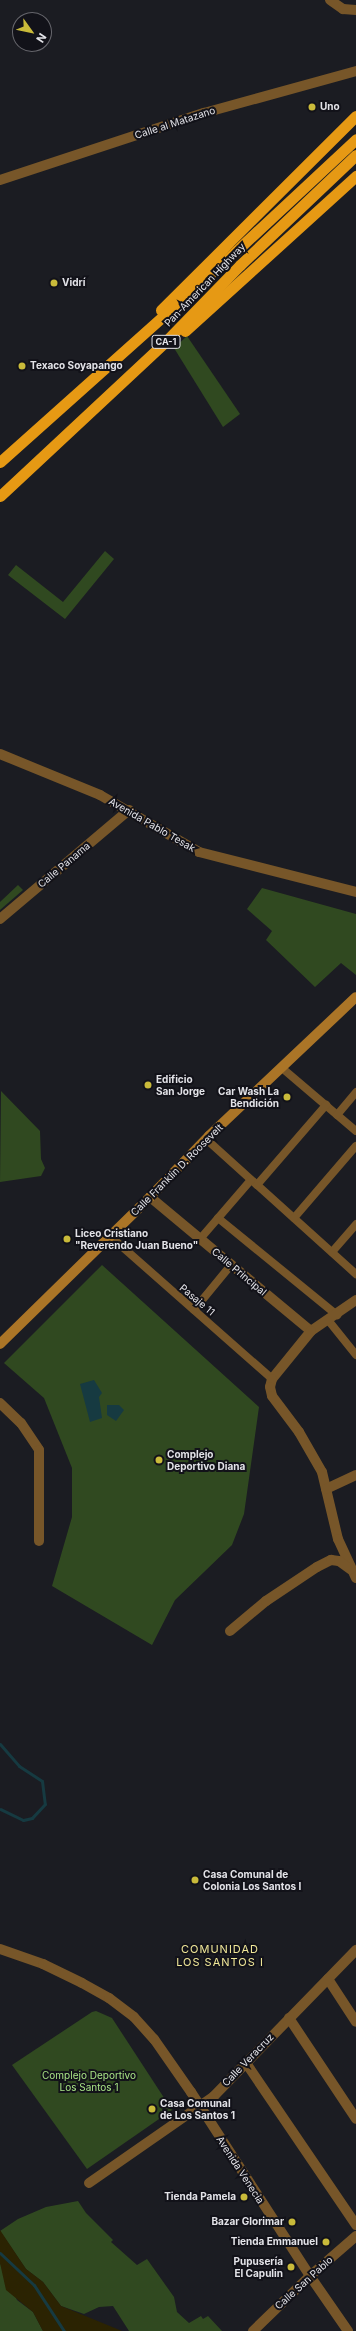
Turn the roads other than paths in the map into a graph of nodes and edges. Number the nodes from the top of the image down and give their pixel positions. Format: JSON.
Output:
{"nodes":[{"id":1,"x":330,"y":0,"type":"edge"},
{"id":2,"x":356,"y":10,"type":"edge"},
{"id":3,"x":355,"y":73,"type":"edge"},
{"id":4,"x":356,"y":116,"type":"edge"},
{"id":5,"x":356,"y":139,"type":"edge"},
{"id":6,"x":356,"y":155,"type":"edge"},
{"id":7,"x":356,"y":176,"type":"edge"},
{"id":8,"x":0,"y":180,"type":"edge"},
{"id":9,"x":167,"y":340,"type":"junction"},
{"id":10,"x":123,"y":354,"type":"junction"},
{"id":11,"x":0,"y":462,"type":"edge"},
{"id":12,"x":0,"y":496,"type":"edge"},
{"id":13,"x":0,"y":754,"type":"edge"},
{"id":14,"x":129,"y":810,"type":"junction"},
{"id":15,"x":356,"y":892,"type":"edge"},
{"id":16,"x":0,"y":919,"type":"edge"},
{"id":17,"x":356,"y":997,"type":"edge"},
{"id":18,"x":282,"y":1068,"type":"junction"},
{"id":19,"x":356,"y":1092,"type":"edge"},
{"id":20,"x":326,"y":1105,"type":"junction"},
{"id":21,"x":337,"y":1115,"type":"junction"},
{"id":22,"x":356,"y":1131,"type":"edge"},
{"id":23,"x":206,"y":1139,"type":"junction"},
{"id":24,"x":356,"y":1146,"type":"edge"},
{"id":25,"x":254,"y":1182,"type":"junction"},
{"id":26,"x":150,"y":1197,"type":"junction"},
{"id":27,"x":218,"y":1218,"type":"junction"},
{"id":28,"x":294,"y":1218,"type":"junction"},
{"id":29,"x":356,"y":1224,"type":"edge"},
{"id":30,"x":110,"y":1236,"type":"junction"},
{"id":31,"x":200,"y":1239,"type":"junction"},
{"id":32,"x":332,"y":1252,"type":"junction"},
{"id":33,"x":231,"y":1265,"type":"junction"},
{"id":34,"x":356,"y":1274,"type":"edge"},
{"id":35,"x":356,"y":1300,"type":"edge"},
{"id":36,"x":194,"y":1310,"type":"junction"},
{"id":37,"x":337,"y":1315,"type":"junction"},
{"id":38,"x":328,"y":1320,"type":"junction"},
{"id":39,"x":311,"y":1331,"type":"junction"},
{"id":40,"x":0,"y":1344,"type":"edge"},
{"id":41,"x":356,"y":1355,"type":"edge"},
{"id":42,"x":272,"y":1379,"type":"junction"},
{"id":43,"x":0,"y":1403,"type":"edge"},
{"id":44,"x":356,"y":1475,"type":"edge"},
{"id":45,"x":326,"y":1489,"type":"junction"},
{"id":46,"x":39,"y":1541,"type":"dead end"},
{"id":47,"x":355,"y":1573,"type":"edge"},
{"id":48,"x":230,"y":1631,"type":"dead end"},
{"id":49,"x":0,"y":1949,"type":"edge"},
{"id":50,"x":356,"y":1950,"type":"edge"},
{"id":51,"x":328,"y":1979,"type":"junction"},
{"id":52,"x":290,"y":2018,"type":"junction"},
{"id":53,"x":356,"y":2022,"type":"edge"},
{"id":54,"x":246,"y":2063,"type":"junction"},
{"id":55,"x":199,"y":2107,"type":"junction"},
{"id":56,"x":356,"y":2120,"type":"edge"},
{"id":57,"x":89,"y":2183,"type":"dead end"},
{"id":58,"x":356,"y":2225,"type":"edge"},
{"id":59,"x":356,"y":2236,"type":"edge"},
{"id":60,"x":310,"y":2276,"type":"junction"},
{"id":61,"x":356,"y":2328,"type":"edge"},
{"id":62,"x":252,"y":2331,"type":"edge"},
{"id":63,"x":348,"y":2331,"type":"edge"},
{"id":64,"x":353,"y":2331,"type":"edge"}],
"edges":[{"from":1,"to":2,"type":"street"},
{"from":3,"to":8,"type":"street","name":"Calle al Matazano"},
{"from":4,"to":10,"type":"highway"},
{"from":5,"to":10,"type":"highway","name":"Pan-American Highway","number":"CA-1"},
{"from":6,"to":9,"type":"highway","name":"Pan-American Highway","number":"CA-1"},
{"from":7,"to":9,"type":"highway"},
{"from":9,"to":12,"type":"highway","name":"Pan-American Highway","number":"CA-1"},
{"from":10,"to":11,"type":"highway","name":"Pan-American Highway","number":"CA-1"},
{"from":13,"to":14,"type":"street","name":"Avenida Pablo Tesak"},
{"from":14,"to":15,"type":"street","name":"Avenida Pablo Tesak"},
{"from":14,"to":16,"type":"street","name":"Calle Panama"},
{"from":17,"to":18,"type":"main road","name":"Calle Franklin D. Roosevelt"},
{"from":18,"to":20,"type":"street"},
{"from":18,"to":23,"type":"main road","name":"Calle Franklin D. Roosevelt"},
{"from":19,"to":21,"type":"street"},
{"from":20,"to":21,"type":"street"},
{"from":20,"to":25,"type":"street"},
{"from":21,"to":22,"type":"street"},
{"from":23,"to":25,"type":"street"},
{"from":23,"to":26,"type":"main road","name":"Calle Franklin D. Roosevelt"},
{"from":24,"to":28,"type":"street"},
{"from":25,"to":27,"type":"street"},
{"from":25,"to":28,"type":"street"},
{"from":26,"to":30,"type":"main road","name":"Calle Franklin D. Roosevelt"},
{"from":26,"to":31,"type":"street","name":"Calle Principal"},
{"from":27,"to":31,"type":"street"},
{"from":27,"to":37,"type":"street"},
{"from":28,"to":32,"type":"street"},
{"from":29,"to":32,"type":"street"},
{"from":30,"to":36,"type":"street","name":"Pasaje 11"},
{"from":30,"to":40,"type":"main road","name":"Calle Franklin D. Roosevelt"},
{"from":31,"to":33,"type":"street","name":"Calle Principal"},
{"from":32,"to":34,"type":"street"},
{"from":33,"to":36,"type":"street"},
{"from":33,"to":39,"type":"street","name":"Calle Principal"},
{"from":35,"to":37,"type":"street"},
{"from":36,"to":42,"type":"street","name":"Pasaje 11"},
{"from":37,"to":38,"type":"street"},
{"from":38,"to":39,"type":"street"},
{"from":38,"to":41,"type":"street"},
{"from":39,"to":42,"type":"street"},
{"from":42,"to":45,"type":"street"},
{"from":43,"to":46,"type":"street"},
{"from":44,"to":45,"type":"street"},
{"from":45,"to":47,"type":"street"},
{"from":47,"to":48,"type":"street"},
{"from":49,"to":55,"type":"street","name":"Avenida Venecia"},
{"from":50,"to":51,"type":"street","name":"Calle Veracruz"},
{"from":51,"to":52,"type":"street","name":"Calle Veracruz"},
{"from":51,"to":53,"type":"street"},
{"from":52,"to":54,"type":"street","name":"Calle Veracruz"},
{"from":52,"to":56,"type":"street"},
{"from":54,"to":55,"type":"street","name":"Calle Veracruz"},
{"from":54,"to":58,"type":"street"},
{"from":55,"to":57,"type":"street","name":"Calle Veracruz"},
{"from":55,"to":60,"type":"street","name":"Avenida Venecia"},
{"from":59,"to":60,"type":"street","name":"Calle San Pablo"},
{"from":60,"to":62,"type":"street","name":"Calle San Pablo"},
{"from":60,"to":63,"type":"street","name":"Avenida Venecia"},
{"from":61,"to":64,"type":"street"}]}
